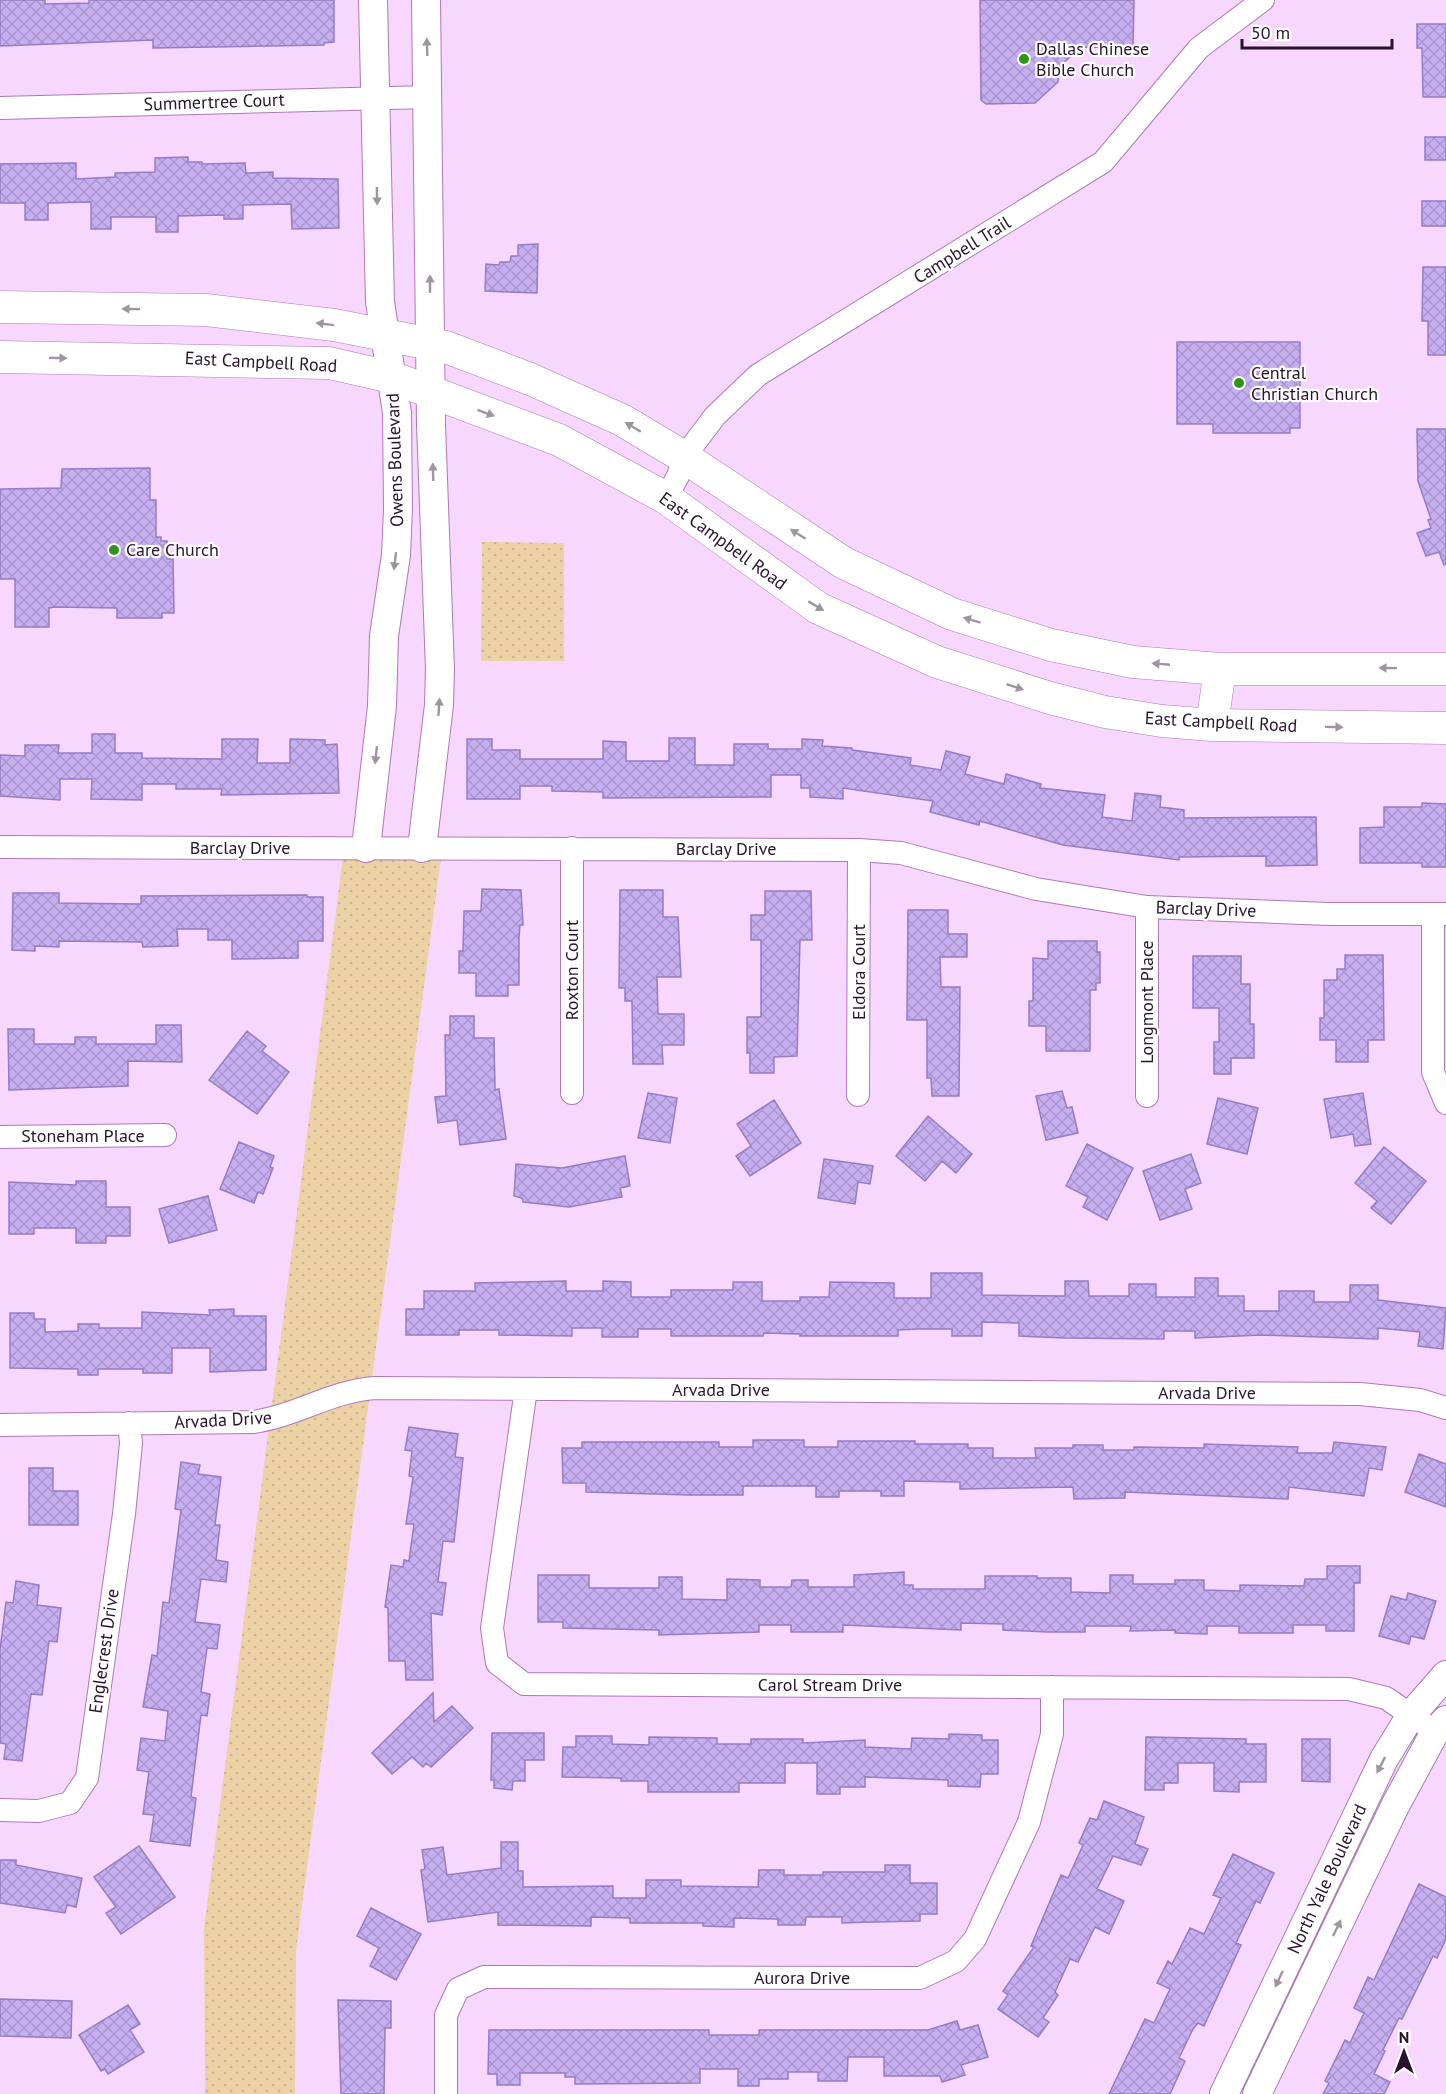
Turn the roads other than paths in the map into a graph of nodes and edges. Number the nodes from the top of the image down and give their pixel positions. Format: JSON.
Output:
{"nodes":[{"id":1,"x":373,"y":0,"type":"edge"},
{"id":2,"x":426,"y":0,"type":"edge"},
{"id":3,"x":1263,"y":0,"type":"edge"},
{"id":4,"x":428,"y":97,"type":"junction"},
{"id":5,"x":375,"y":98,"type":"junction"},
{"id":6,"x":0,"y":108,"type":"edge"},
{"id":7,"x":0,"y":307,"type":"edge"},
{"id":8,"x":383,"y":333,"type":"junction"},
{"id":9,"x":430,"y":343,"type":"junction"},
{"id":10,"x":0,"y":357,"type":"edge"},
{"id":11,"x":391,"y":377,"type":"junction"},
{"id":12,"x":431,"y":392,"type":"junction"},
{"id":13,"x":684,"y":457,"type":"junction"},
{"id":14,"x":666,"y":498,"type":"junction"},
{"id":15,"x":1220,"y":669,"type":"junction"},
{"id":16,"x":1446,"y":669,"type":"edge"},
{"id":17,"x":1212,"y":725,"type":"junction"},
{"id":18,"x":1446,"y":728,"type":"edge"},
{"id":19,"x":0,"y":847,"type":"edge"},
{"id":20,"x":366,"y":848,"type":"junction"},
{"id":21,"x":422,"y":848,"type":"junction"},
{"id":22,"x":572,"y":848,"type":"junction"},
{"id":23,"x":859,"y":850,"type":"junction"},
{"id":24,"x":1147,"y":907,"type":"junction"},
{"id":25,"x":1440,"y":914,"type":"edge"},
{"id":26,"x":572,"y":1092,"type":"dead end"},
{"id":27,"x":858,"y":1095,"type":"dead end"},
{"id":28,"x":1147,"y":1096,"type":"dead end"},
{"id":29,"x":1446,"y":1103,"type":"edge"},
{"id":30,"x":165,"y":1135,"type":"dead end"},
{"id":31,"x":0,"y":1137,"type":"edge"},
{"id":32,"x":526,"y":1389,"type":"junction"},
{"id":33,"x":1446,"y":1408,"type":"edge"},
{"id":34,"x":129,"y":1423,"type":"junction"},
{"id":35,"x":0,"y":1425,"type":"edge"},
{"id":36,"x":1446,"y":1675,"type":"edge"},
{"id":37,"x":1052,"y":1687,"type":"junction"},
{"id":38,"x":1411,"y":1715,"type":"junction"},
{"id":39,"x":1441,"y":1726,"type":"edge"},
{"id":40,"x":0,"y":1810,"type":"edge"},
{"id":41,"x":446,"y":2094,"type":"edge"},
{"id":42,"x":1224,"y":2094,"type":"edge"},
{"id":43,"x":1257,"y":2094,"type":"edge"}],
"edges":[{"from":1,"to":5,"type":"street","name":"Owens Boulevard"},
{"from":4,"to":2,"type":"street","name":"Owens Boulevard","one_way":true},
{"from":3,"to":13,"type":"street","name":"Campbell Trail"},
{"from":4,"to":5,"type":"street","name":"Summertree Court"},
{"from":9,"to":4,"type":"street","name":"Owens Boulevard","one_way":true},
{"from":5,"to":6,"type":"street","name":"Summertree Court"},
{"from":5,"to":8,"type":"street","name":"Owens Boulevard","one_way":true},
{"from":8,"to":7,"type":"main road","one_way":true},
{"from":8,"to":9,"type":"main road"},
{"from":8,"to":11,"type":"street","name":"Owens Boulevard"},
{"from":9,"to":12,"type":"street","name":"Owens Boulevard"},
{"from":13,"to":9,"type":"main road","one_way":true},
{"from":10,"to":11,"type":"main road","name":"East Campbell Road","one_way":true},
{"from":11,"to":12,"type":"main road","name":"East Campbell Road"},
{"from":11,"to":20,"type":"street","name":"Owens Boulevard","one_way":true},
{"from":12,"to":14,"type":"main road","name":"East Campbell Road","one_way":true},
{"from":21,"to":12,"type":"street","name":"Owens Boulevard","one_way":true},
{"from":13,"to":14,"type":"street","name":"Campbell Trail"},
{"from":15,"to":13,"type":"main road","one_way":true},
{"from":14,"to":17,"type":"main road","name":"East Campbell Road","one_way":true},
{"from":16,"to":15,"type":"main road","one_way":true},
{"from":15,"to":17,"type":"main road"},
{"from":17,"to":18,"type":"main road","name":"East Campbell Road","one_way":true},
{"from":19,"to":20,"type":"street","name":"Barclay Drive"},
{"from":20,"to":21,"type":"street","name":"Barclay Drive"},
{"from":21,"to":22,"type":"street","name":"Barclay Drive"},
{"from":22,"to":23,"type":"street","name":"Barclay Drive"},
{"from":22,"to":26,"type":"street","name":"Roxton Court"},
{"from":23,"to":24,"type":"street","name":"Barclay Drive"},
{"from":23,"to":27,"type":"street","name":"Eldora Court"},
{"from":24,"to":25,"type":"street","name":"Barclay Drive"},
{"from":24,"to":28,"type":"street","name":"Longmont Place"},
{"from":25,"to":29,"type":"street"},
{"from":30,"to":31,"type":"street","name":"Stoneham Place"},
{"from":32,"to":33,"type":"street","name":"Arvada Drive"},
{"from":32,"to":34,"type":"street","name":"Arvada Drive"},
{"from":32,"to":37,"type":"street","name":"Carol Stream Drive"},
{"from":34,"to":35,"type":"street","name":"Arvada Drive"},
{"from":34,"to":40,"type":"street","name":"Englecrest Drive"},
{"from":36,"to":38,"type":"street","name":"North Yale Boulevard"},
{"from":37,"to":38,"type":"street","name":"Carol Stream Drive"},
{"from":37,"to":41,"type":"street","name":"Aurora Drive"},
{"from":38,"to":39,"type":"street","name":"Carol Stream Drive"},
{"from":38,"to":42,"type":"street","name":"North Yale Boulevard","one_way":true},
{"from":43,"to":39,"type":"street","name":"North Yale Boulevard","one_way":true}]}
